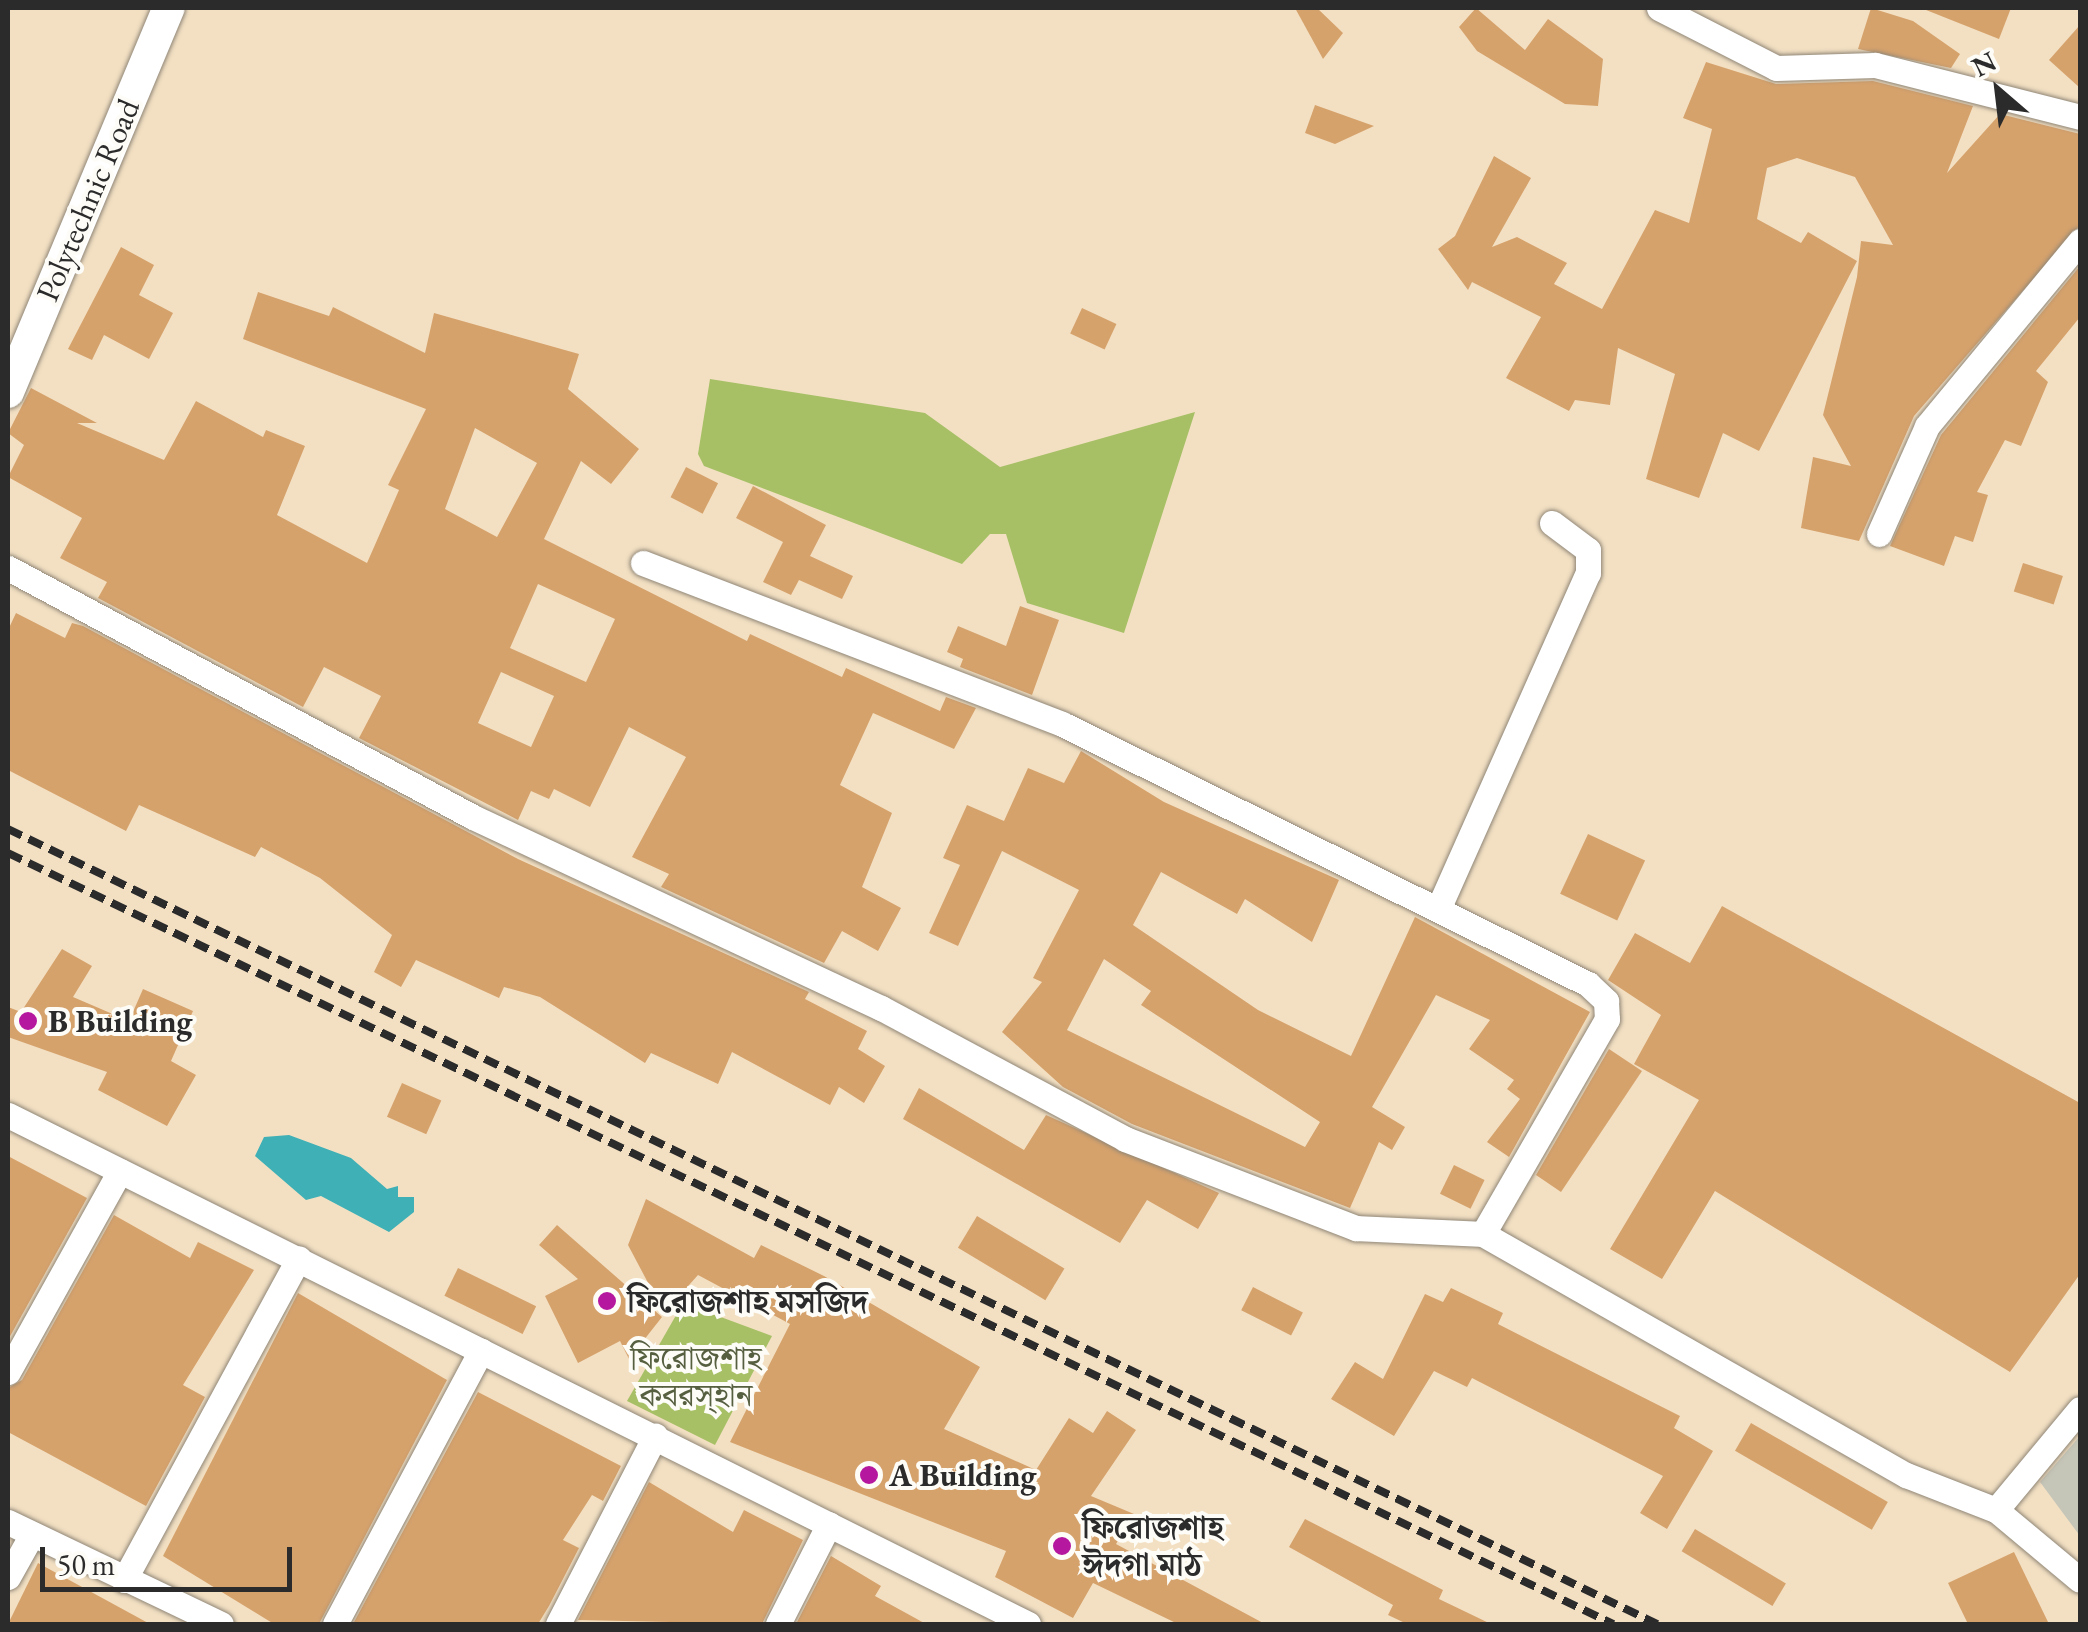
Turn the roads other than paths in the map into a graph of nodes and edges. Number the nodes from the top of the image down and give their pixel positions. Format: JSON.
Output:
{"nodes":[{"id":1,"x":169,"y":8,"type":"edge"},
{"id":2,"x":1658,"y":8,"type":"edge"},
{"id":3,"x":2080,"y":117,"type":"edge"},
{"id":4,"x":2080,"y":241,"type":"edge"},
{"id":5,"x":8,"y":392,"type":"edge"},
{"id":6,"x":1552,"y":522,"type":"dead end"},
{"id":7,"x":1878,"y":534,"type":"dead end"},
{"id":8,"x":642,"y":564,"type":"dead end"},
{"id":9,"x":8,"y":568,"type":"edge"},
{"id":10,"x":1440,"y":906,"type":"junction"},
{"id":11,"x":8,"y":1115,"type":"edge"},
{"id":12,"x":120,"y":1171,"type":"junction"},
{"id":13,"x":1483,"y":1234,"type":"junction"},
{"id":14,"x":300,"y":1258,"type":"junction"},
{"id":15,"x":482,"y":1352,"type":"junction"},
{"id":16,"x":8,"y":1372,"type":"edge"},
{"id":17,"x":2080,"y":1409,"type":"edge"},
{"id":18,"x":655,"y":1436,"type":"junction"},
{"id":19,"x":1996,"y":1510,"type":"junction"},
{"id":20,"x":8,"y":1522,"type":"edge"},
{"id":21,"x":829,"y":1524,"type":"junction"},
{"id":22,"x":32,"y":1534,"type":"junction"},
{"id":23,"x":8,"y":1577,"type":"edge"},
{"id":24,"x":124,"y":1580,"type":"junction"},
{"id":25,"x":2080,"y":1580,"type":"edge"},
{"id":26,"x":220,"y":1624,"type":"edge"},
{"id":27,"x":335,"y":1624,"type":"edge"},
{"id":28,"x":558,"y":1624,"type":"edge"},
{"id":29,"x":778,"y":1624,"type":"edge"},
{"id":30,"x":1024,"y":1624,"type":"edge"}],
"edges":[{"from":1,"to":5,"type":"street","name":"Polytechnic Road"},
{"from":2,"to":3,"type":"street"},
{"from":4,"to":7,"type":"street"},
{"from":6,"to":10,"type":"street"},
{"from":8,"to":10,"type":"street"},
{"from":9,"to":13,"type":"street"},
{"from":10,"to":13,"type":"street"},
{"from":11,"to":12,"type":"street"},
{"from":12,"to":14,"type":"street"},
{"from":12,"to":16,"type":"street"},
{"from":13,"to":19,"type":"street"},
{"from":14,"to":15,"type":"street"},
{"from":14,"to":24,"type":"street"},
{"from":15,"to":18,"type":"street"},
{"from":15,"to":27,"type":"street"},
{"from":17,"to":19,"type":"street"},
{"from":18,"to":21,"type":"street"},
{"from":18,"to":28,"type":"street"},
{"from":19,"to":25,"type":"street"},
{"from":20,"to":22,"type":"street"},
{"from":21,"to":29,"type":"street"},
{"from":21,"to":30,"type":"street"},
{"from":22,"to":23,"type":"street"},
{"from":22,"to":24,"type":"street"},
{"from":24,"to":26,"type":"street"}]}
